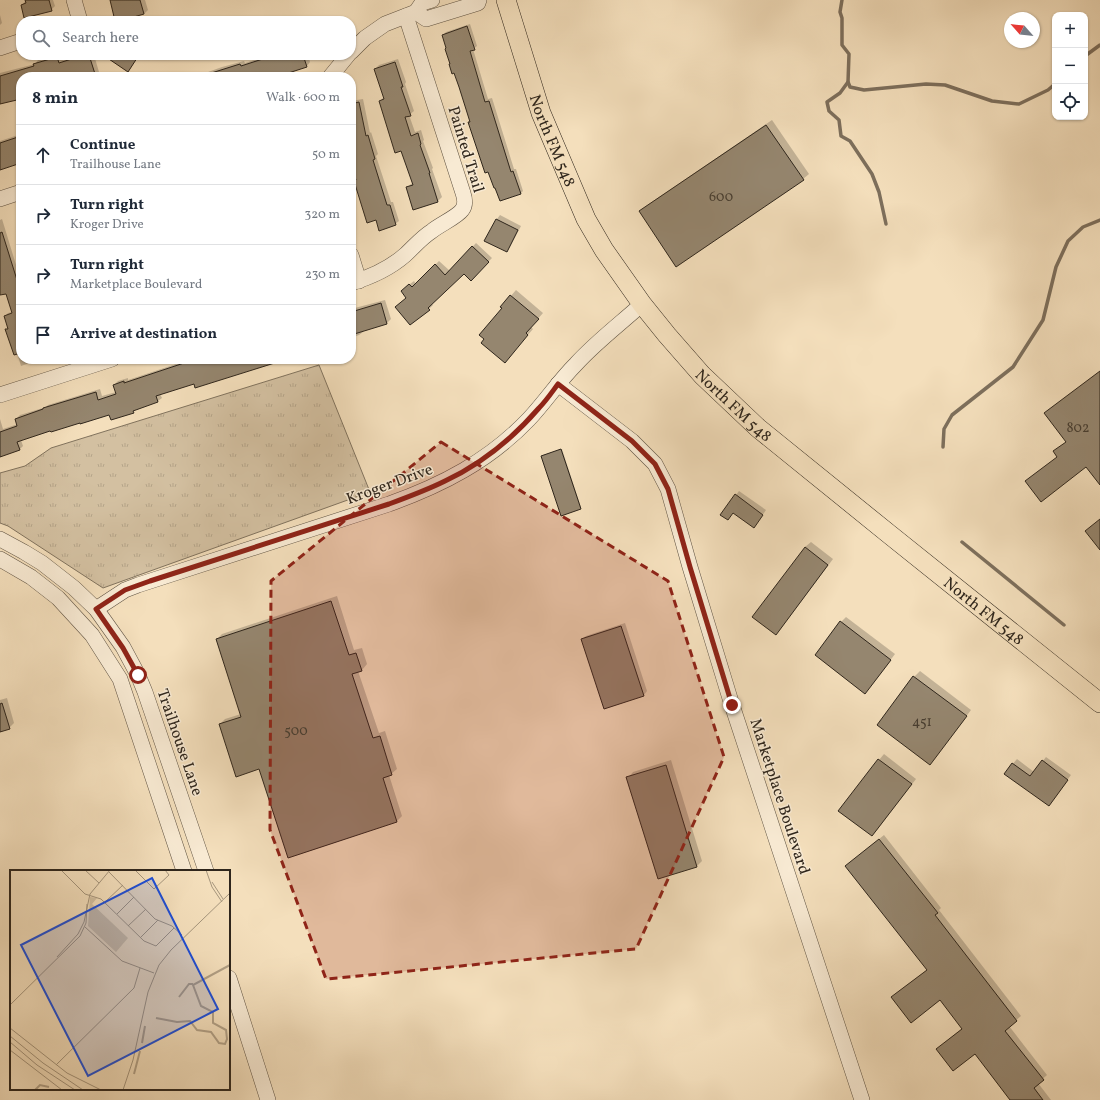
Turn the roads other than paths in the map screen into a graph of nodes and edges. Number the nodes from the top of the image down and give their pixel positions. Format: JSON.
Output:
{"nodes":[{"id":1,"x":74,"y":0,"type":"edge"},
{"id":2,"x":432,"y":0,"type":"edge"},
{"id":3,"x":480,"y":0,"type":"edge"},
{"id":4,"x":506,"y":0,"type":"edge"},
{"id":5,"x":411,"y":14,"type":"junction"},
{"id":6,"x":79,"y":16,"type":"edge"},
{"id":7,"x":16,"y":43,"type":"edge"},
{"id":8,"x":356,"y":47,"type":"edge"},
{"id":9,"x":0,"y":48,"type":"edge"},
{"id":10,"x":344,"y":60,"type":"edge"},
{"id":11,"x":334,"y":72,"type":"edge"},
{"id":12,"x":16,"y":194,"type":"edge"},
{"id":13,"x":0,"y":199,"type":"edge"},
{"id":14,"x":356,"y":282,"type":"edge"},
{"id":15,"x":642,"y":304,"type":"junction"},
{"id":16,"x":96,"y":364,"type":"edge"},
{"id":17,"x":558,"y":384,"type":"junction"},
{"id":18,"x":0,"y":395,"type":"edge"},
{"id":19,"x":0,"y":539,"type":"edge"},
{"id":20,"x":0,"y":560,"type":"edge"},
{"id":21,"x":96,"y":609,"type":"junction"},
{"id":22,"x":1100,"y":703,"type":"edge"},
{"id":23,"x":184,"y":870,"type":"edge"},
{"id":24,"x":206,"y":870,"type":"edge"},
{"id":25,"x":230,"y":981,"type":"edge"},
{"id":26,"x":268,"y":1100,"type":"edge"},
{"id":27,"x":862,"y":1100,"type":"edge"}],
"edges":[{"from":1,"to":6,"type":"street"},
{"from":2,"to":5,"type":"street"},
{"from":3,"to":5,"type":"street"},
{"from":4,"to":15,"type":"main road","name":"North FM 548"},
{"from":5,"to":8,"type":"street"},
{"from":5,"to":14,"type":"street","name":"Painted Trail"},
{"from":7,"to":9,"type":"street"},
{"from":10,"to":11,"type":"street"},
{"from":12,"to":13,"type":"street"},
{"from":15,"to":17,"type":"street","name":"Kroger Drive"},
{"from":15,"to":22,"type":"main road","name":"North FM 548"},
{"from":16,"to":18,"type":"street"},
{"from":17,"to":21,"type":"street","name":"Kroger Drive"},
{"from":17,"to":27,"type":"street","name":"Marketplace Boulevard"},
{"from":19,"to":21,"type":"street","name":"Trailhouse Lane"},
{"from":20,"to":23,"type":"street"},
{"from":21,"to":24,"type":"street","name":"Trailhouse Lane"},
{"from":25,"to":26,"type":"street"}]}
